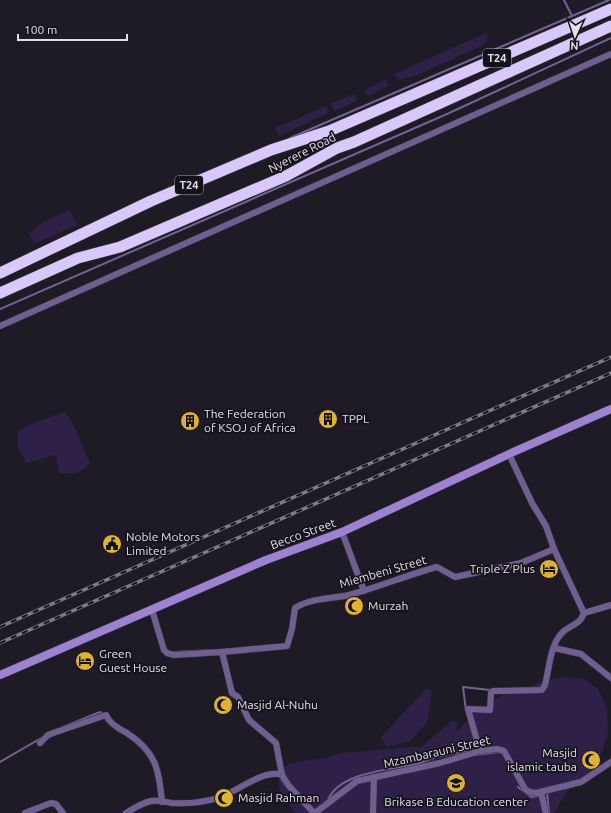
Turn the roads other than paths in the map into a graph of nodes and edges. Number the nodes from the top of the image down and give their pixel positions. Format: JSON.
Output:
{"nodes":[{"id":1,"x":611,"y":9,"type":"edge"},
{"id":2,"x":611,"y":26,"type":"edge"},
{"id":3,"x":611,"y":54,"type":"edge"},
{"id":4,"x":0,"y":273,"type":"edge"},
{"id":5,"x":0,"y":293,"type":"edge"},
{"id":6,"x":0,"y":326,"type":"edge"},
{"id":7,"x":611,"y":409,"type":"edge"},
{"id":8,"x":509,"y":454,"type":"junction"},
{"id":9,"x":342,"y":532,"type":"junction"},
{"id":10,"x":554,"y":549,"type":"junction"},
{"id":11,"x":364,"y":591,"type":"junction"},
{"id":12,"x":611,"y":605,"type":"edge"},
{"id":13,"x":152,"y":610,"type":"junction"},
{"id":14,"x":584,"y":613,"type":"junction"},
{"id":15,"x":554,"y":648,"type":"junction"},
{"id":16,"x":222,"y":652,"type":"junction"},
{"id":17,"x":0,"y":675,"type":"edge"},
{"id":18,"x":611,"y":678,"type":"edge"},
{"id":19,"x":40,"y":743,"type":"dead end"},
{"id":20,"x":480,"y":751,"type":"junction"},
{"id":21,"x":611,"y":762,"type":"edge"},
{"id":22,"x":282,"y":775,"type":"junction"},
{"id":23,"x":374,"y":777,"type":"junction"},
{"id":24,"x":541,"y":793,"type":"junction"},
{"id":25,"x":162,"y":802,"type":"junction"},
{"id":26,"x":25,"y":813,"type":"edge"},
{"id":27,"x":63,"y":813,"type":"edge"},
{"id":28,"x":126,"y":813,"type":"edge"},
{"id":29,"x":314,"y":813,"type":"edge"},
{"id":30,"x":373,"y":813,"type":"edge"},
{"id":31,"x":546,"y":813,"type":"edge"}],
"edges":[{"from":1,"to":4,"type":"highway","name":"Nyerere Road","number":"T24"},
{"from":2,"to":5,"type":"highway","name":"Nyerere Road","number":"T24"},
{"from":3,"to":6,"type":"street"},
{"from":7,"to":8,"type":"street","name":"Becco Street"},
{"from":8,"to":9,"type":"street","name":"Becco Street"},
{"from":8,"to":10,"type":"street"},
{"from":9,"to":11,"type":"street"},
{"from":9,"to":13,"type":"street","name":"Becco Street"},
{"from":10,"to":11,"type":"street","name":"Miembeni Street"},
{"from":10,"to":14,"type":"street"},
{"from":11,"to":16,"type":"street","name":"Miembeni Street"},
{"from":12,"to":14,"type":"street"},
{"from":13,"to":16,"type":"street"},
{"from":13,"to":17,"type":"street","name":"Becco Street"},
{"from":14,"to":15,"type":"street"},
{"from":15,"to":18,"type":"street"},
{"from":15,"to":20,"type":"street"},
{"from":16,"to":22,"type":"street"},
{"from":19,"to":25,"type":"street"},
{"from":20,"to":23,"type":"street","name":"Mzambarauni Street"},
{"from":20,"to":24,"type":"street","name":"Mzambarauni Street"},
{"from":21,"to":24,"type":"street"},
{"from":22,"to":25,"type":"street"},
{"from":22,"to":29,"type":"street"},
{"from":23,"to":29,"type":"street"},
{"from":23,"to":30,"type":"street","name":"Mzambarauni Street"},
{"from":24,"to":31,"type":"street"},
{"from":25,"to":28,"type":"street"},
{"from":26,"to":27,"type":"street"}]}
